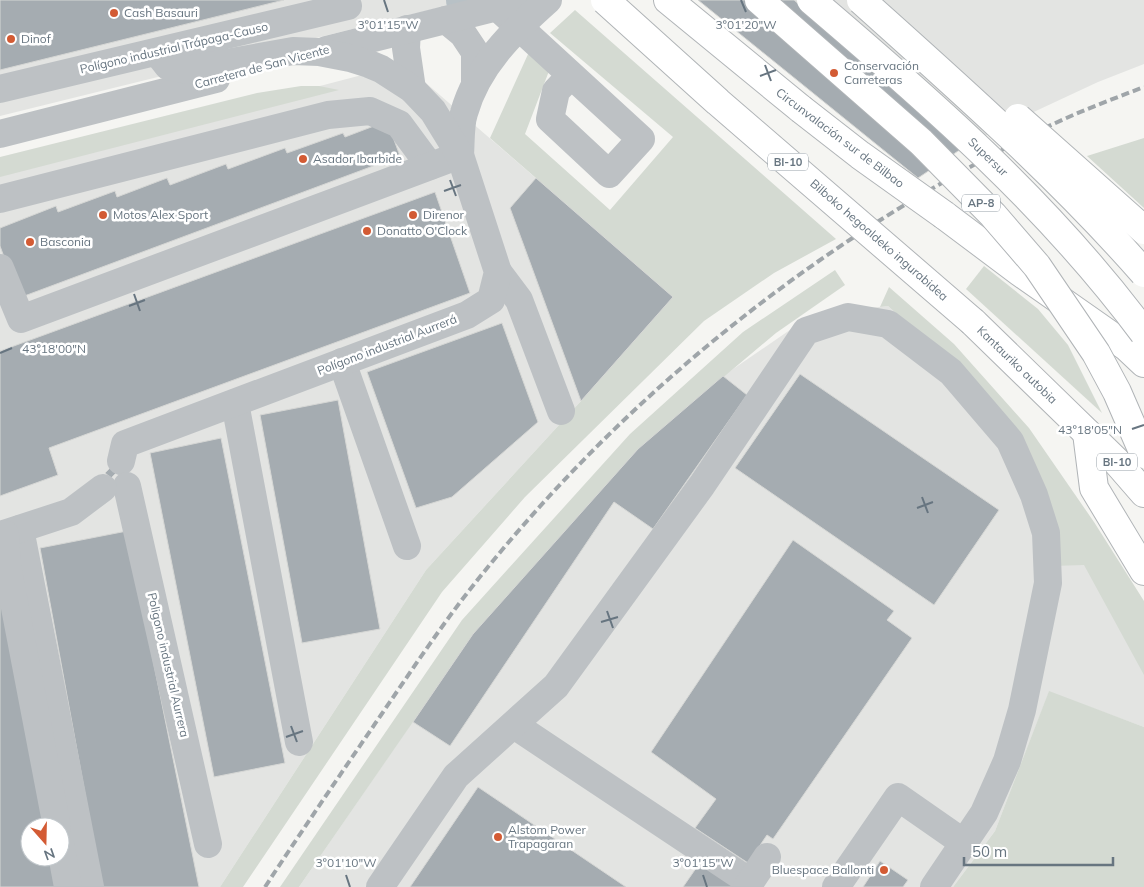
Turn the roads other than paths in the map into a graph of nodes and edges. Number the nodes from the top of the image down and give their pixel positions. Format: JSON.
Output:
{"nodes":[{"id":1,"x":525,"y":0,"type":"edge"},
{"id":2,"x":548,"y":0,"type":"edge"},
{"id":3,"x":605,"y":0,"type":"edge"},
{"id":4,"x":668,"y":0,"type":"edge"},
{"id":5,"x":759,"y":0,"type":"edge"},
{"id":6,"x":812,"y":0,"type":"edge"},
{"id":7,"x":861,"y":0,"type":"edge"},
{"id":8,"x":872,"y":0,"type":"edge"},
{"id":9,"x":348,"y":6,"type":"dead end"},
{"id":10,"x":497,"y":7,"type":"junction"},
{"id":11,"x":446,"y":20,"type":"junction"},
{"id":12,"x":518,"y":27,"type":"junction"},
{"id":13,"x":407,"y":29,"type":"junction"},
{"id":14,"x":157,"y":52,"type":"junction"},
{"id":15,"x":319,"y":52,"type":"junction"},
{"id":16,"x":571,"y":75,"type":"dead end"},
{"id":17,"x":475,"y":84,"type":"junction"},
{"id":18,"x":0,"y":89,"type":"edge"},
{"id":19,"x":412,"y":89,"type":"junction"},
{"id":20,"x":135,"y":100,"type":"junction"},
{"id":21,"x":0,"y":134,"type":"edge"},
{"id":22,"x":460,"y":155,"type":"junction"},
{"id":23,"x":430,"y":166,"type":"junction"},
{"id":24,"x":0,"y":199,"type":"edge"},
{"id":25,"x":1144,"y":230,"type":"edge"},
{"id":26,"x":0,"y":268,"type":"edge"},
{"id":27,"x":498,"y":272,"type":"junction"},
{"id":28,"x":1144,"y":273,"type":"edge"},
{"id":29,"x":973,"y":322,"type":"joint"},
{"id":30,"x":1140,"y":350,"type":"edge"},
{"id":31,"x":342,"y":362,"type":"junction"},
{"id":32,"x":235,"y":403,"type":"junction"},
{"id":33,"x":561,"y":411,"type":"dead end"},
{"id":34,"x":1087,"y":433,"type":"junction"},
{"id":35,"x":1144,"y":454,"type":"edge"},
{"id":36,"x":117,"y":478,"type":"junction"},
{"id":37,"x":1144,"y":493,"type":"edge"},
{"id":38,"x":8,"y":533,"type":"edge"},
{"id":39,"x":407,"y":546,"type":"dead end"},
{"id":40,"x":1144,"y":571,"type":"edge"},
{"id":41,"x":514,"y":724,"type":"junction"},
{"id":42,"x":299,"y":742,"type":"dead end"},
{"id":43,"x":55,"y":817,"type":"edge"},
{"id":44,"x":964,"y":843,"type":"junction"},
{"id":45,"x":208,"y":844,"type":"dead end"},
{"id":46,"x":767,"y":857,"type":"dead end"},
{"id":47,"x":64,"y":867,"type":"edge"},
{"id":48,"x":749,"y":885,"type":"edge"},
{"id":49,"x":68,"y":887,"type":"edge"},
{"id":50,"x":90,"y":887,"type":"edge"},
{"id":51,"x":380,"y":887,"type":"edge"},
{"id":52,"x":836,"y":887,"type":"edge"},
{"id":53,"x":934,"y":887,"type":"edge"}],
"edges":[{"from":1,"to":10,"type":"street","name":"Carretera de San Vicente"},
{"from":2,"to":12,"type":"street"},
{"from":3,"to":29,"type":"highway","name":"Bilboko hegoaldeko ingurabidea","number":"BI-10","bridge":true},
{"from":4,"to":30,"type":"highway","name":"Circunvalación sur de Bilbao","bridge":true},
{"from":5,"to":35,"type":"highway","number":"AP-8","bridge":true},
{"from":6,"to":30,"type":"highway","name":"Supersur","bridge":true},
{"from":7,"to":28,"type":"highway","bridge":true},
{"from":8,"to":25,"type":"highway","bridge":true},
{"from":9,"to":14,"type":"street","name":"Polígono industrial Trápaga-Causo"},
{"from":10,"to":11,"type":"street","name":"Carretera de San Vicente"},
{"from":10,"to":12,"type":"street"},
{"from":11,"to":13,"type":"street","name":"Carretera de San Vicente"},
{"from":11,"to":17,"type":"street"},
{"from":12,"to":16,"type":"street"},
{"from":12,"to":17,"type":"street"},
{"from":13,"to":15,"type":"street","name":"Carretera de San Vicente"},
{"from":13,"to":19,"type":"street"},
{"from":14,"to":15,"type":"street"},
{"from":14,"to":18,"type":"street","name":"Polígono industrial Trápaga-Causo"},
{"from":14,"to":20,"type":"street"},
{"from":15,"to":19,"type":"street"},
{"from":15,"to":20,"type":"street","name":"Carretera de San Vicente"},
{"from":17,"to":22,"type":"street"},
{"from":19,"to":22,"type":"street"},
{"from":20,"to":21,"type":"street","name":"Carretera de San Vicente"},
{"from":22,"to":23,"type":"street"},
{"from":22,"to":27,"type":"street"},
{"from":23,"to":24,"type":"street"},
{"from":23,"to":26,"type":"street"},
{"from":27,"to":31,"type":"street","name":"Polígono industrial Aurrerá"},
{"from":27,"to":33,"type":"street"},
{"from":29,"to":34,"type":"highway","name":"Kantauriko autobia","number":"BI-10"},
{"from":31,"to":32,"type":"street","name":"Polígono industrial Aurrerá"},
{"from":31,"to":39,"type":"street"},
{"from":32,"to":36,"type":"street","name":"Polígono industrial Aurrerá"},
{"from":32,"to":42,"type":"street"},
{"from":34,"to":37,"type":"highway","name":"Kantauriko autobia","number":"BI-10"},
{"from":34,"to":40,"type":"highway"},
{"from":36,"to":38,"type":"street"},
{"from":36,"to":45,"type":"street","name":"Poligono industrial Aurrera"},
{"from":38,"to":43,"type":"street"},
{"from":38,"to":50,"type":"street"},
{"from":41,"to":44,"type":"street"},
{"from":41,"to":48,"type":"street"},
{"from":41,"to":51,"type":"street"},
{"from":44,"to":52,"type":"street"},
{"from":44,"to":53,"type":"street"},
{"from":46,"to":48,"type":"street"},
{"from":47,"to":49,"type":"street"}]}
